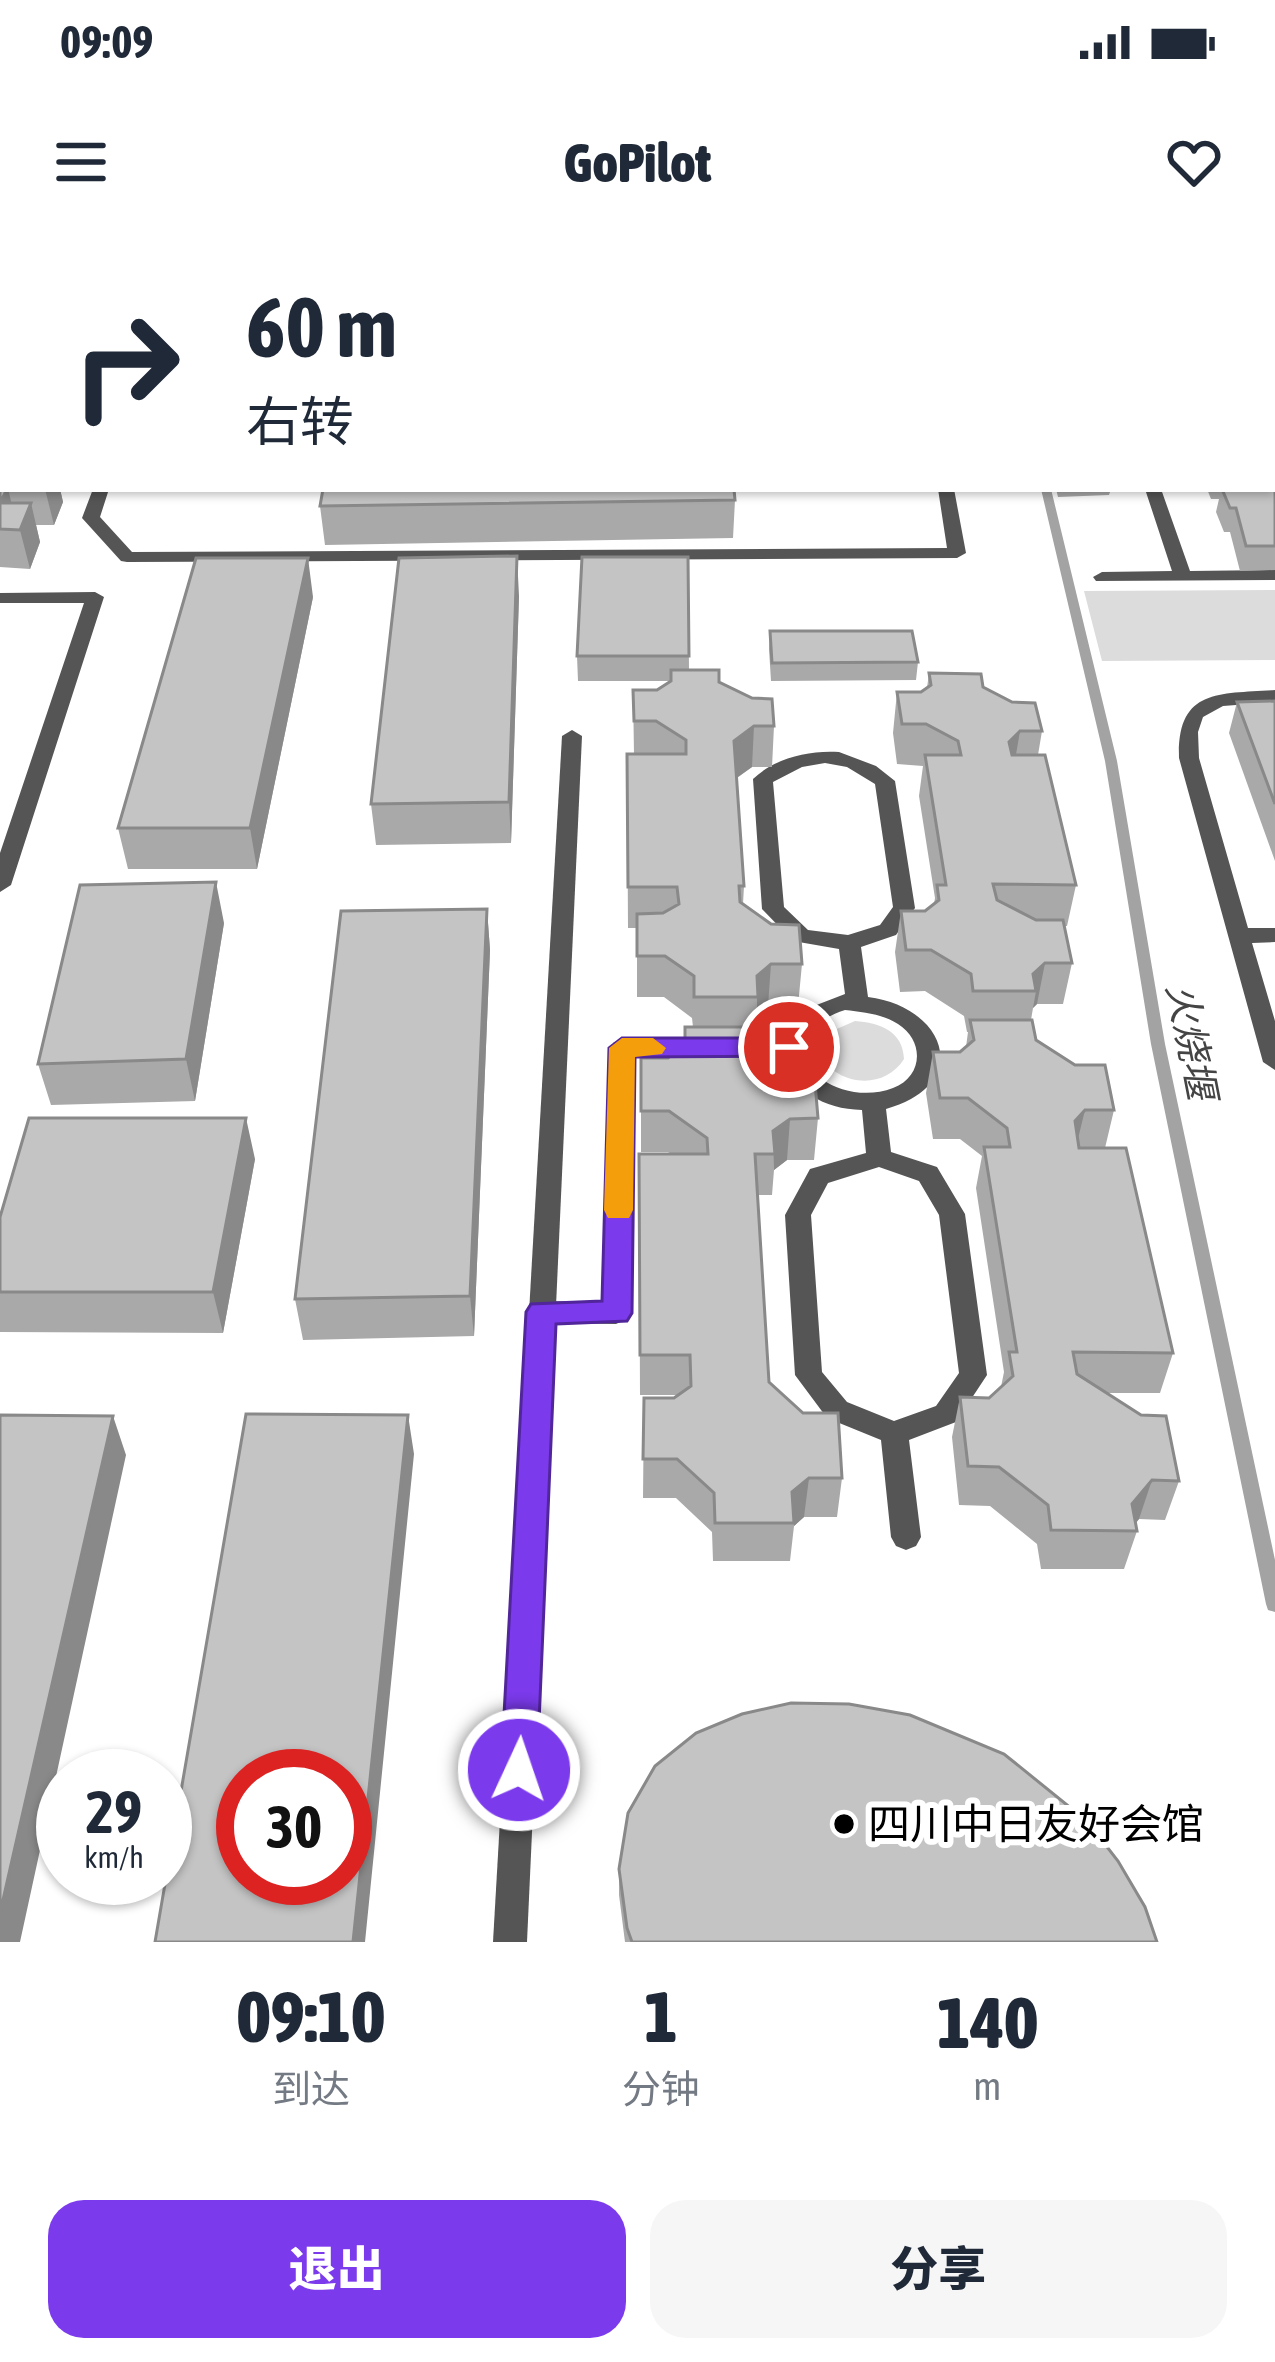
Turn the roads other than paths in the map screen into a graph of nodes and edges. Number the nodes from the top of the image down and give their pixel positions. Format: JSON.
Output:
{"nodes":[{"id":1,"x":100,"y":492,"type":"edge"},
{"id":2,"x":947,"y":492,"type":"edge"},
{"id":3,"x":1154,"y":492,"type":"edge"},
{"id":4,"x":1275,"y":575,"type":"edge"},
{"id":5,"x":1183,"y":576,"type":"junction"},
{"id":6,"x":1102,"y":577,"type":"dead end"},
{"id":7,"x":0,"y":598,"type":"edge"},
{"id":8,"x":1275,"y":696,"type":"edge"},
{"id":9,"x":572,"y":736,"type":"dead end"},
{"id":10,"x":0,"y":885,"type":"edge"},
{"id":11,"x":1275,"y":935,"type":"edge"},
{"id":12,"x":1241,"y":936,"type":"junction"},
{"id":13,"x":849,"y":943,"type":"junction"},
{"id":14,"x":857,"y":1002,"type":"junction"},
{"id":15,"x":789,"y":1047,"type":"junction"},
{"id":16,"x":1275,"y":1062,"type":"edge"},
{"id":17,"x":873,"y":1101,"type":"junction"},
{"id":18,"x":879,"y":1158,"type":"junction"},
{"id":19,"x":542,"y":1312,"type":"junction"},
{"id":20,"x":894,"y":1432,"type":"junction"},
{"id":21,"x":906,"y":1537,"type":"dead end"},
{"id":22,"x":510,"y":1942,"type":"edge"}],
"edges":[{"from":1,"to":2,"type":"street"},
{"from":3,"to":5,"type":"street"},
{"from":4,"to":5,"type":"street"},
{"from":5,"to":6,"type":"street"},
{"from":7,"to":10,"type":"street"},
{"from":8,"to":12,"type":"street"},
{"from":9,"to":19,"type":"street"},
{"from":11,"to":12,"type":"street"},
{"from":12,"to":16,"type":"street"},
{"from":13,"to":13,"type":"street"},
{"from":13,"to":14,"type":"street"},
{"from":14,"to":15,"type":"street"},
{"from":14,"to":17,"type":"street"},
{"from":15,"to":17,"type":"street"},
{"from":15,"to":19,"type":"street"},
{"from":17,"to":18,"type":"street"},
{"from":18,"to":20,"type":"street"},
{"from":18,"to":20,"type":"street"},
{"from":19,"to":22,"type":"street"},
{"from":20,"to":21,"type":"street"}]}
